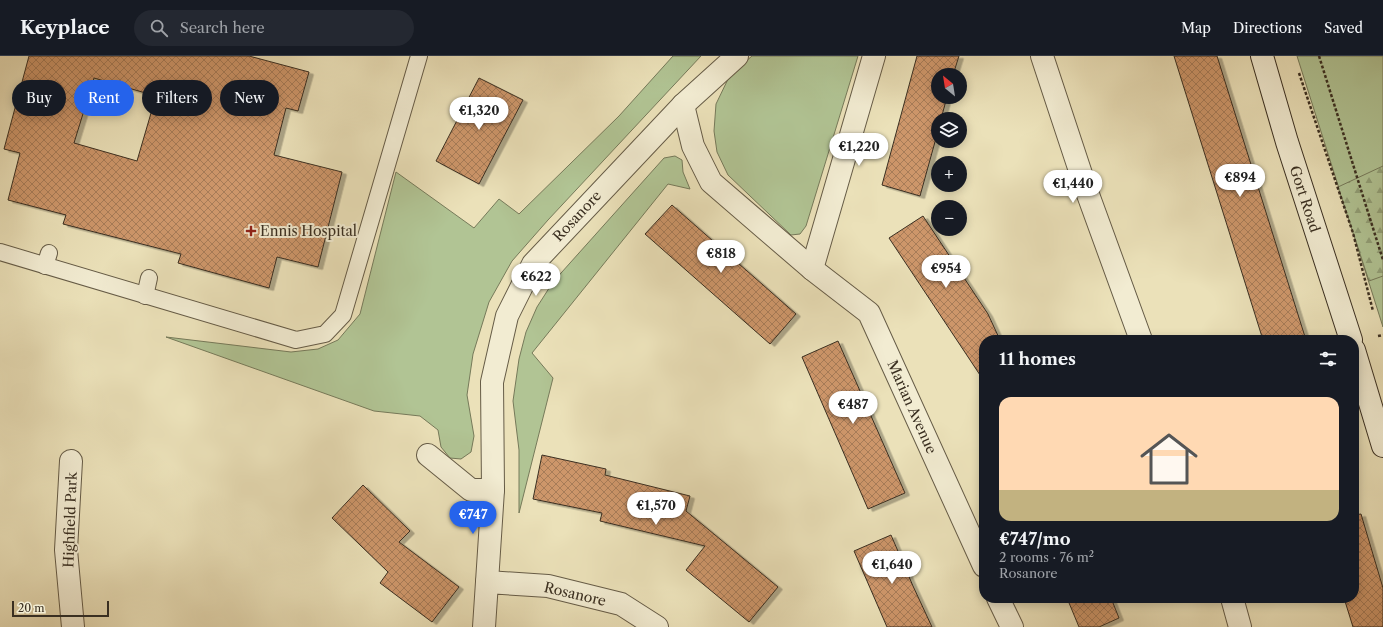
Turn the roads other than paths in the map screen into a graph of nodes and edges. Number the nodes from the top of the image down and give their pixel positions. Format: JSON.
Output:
{"nodes":[{"id":1,"x":418,"y":56,"type":"edge"},
{"id":2,"x":737,"y":56,"type":"edge"},
{"id":3,"x":874,"y":56,"type":"edge"},
{"id":4,"x":1042,"y":56,"type":"edge"},
{"id":5,"x":1262,"y":56,"type":"edge"},
{"id":6,"x":683,"y":105,"type":"junction"},
{"id":7,"x":0,"y":252,"type":"edge"},
{"id":8,"x":812,"y":269,"type":"junction"},
{"id":9,"x":149,"y":278,"type":"dead end"},
{"id":10,"x":145,"y":296,"type":"junction"},
{"id":11,"x":1139,"y":335,"type":"edge"},
{"id":12,"x":1349,"y":335,"type":"edge"},
{"id":13,"x":1359,"y":367,"type":"edge"},
{"id":14,"x":1383,"y":446,"type":"edge"},
{"id":15,"x":428,"y":455,"type":"dead end"},
{"id":16,"x":71,"y":462,"type":"dead end"},
{"id":17,"x":493,"y":490,"type":"junction"},
{"id":18,"x":979,"y":555,"type":"edge"},
{"id":19,"x":487,"y":582,"type":"junction"},
{"id":20,"x":1000,"y":603,"type":"edge"},
{"id":21,"x":1233,"y":603,"type":"edge"},
{"id":22,"x":73,"y":627,"type":"edge"},
{"id":23,"x":484,"y":627,"type":"edge"},
{"id":24,"x":657,"y":627,"type":"edge"},
{"id":25,"x":1012,"y":627,"type":"edge"},
{"id":26,"x":1240,"y":627,"type":"edge"}],
"edges":[{"from":1,"to":10,"type":"lane"},
{"from":2,"to":6,"type":"street","name":"Rosanore"},
{"from":3,"to":8,"type":"street"},
{"from":4,"to":11,"type":"street"},
{"from":5,"to":12,"type":"street","name":"Gort Road"},
{"from":6,"to":8,"type":"street","name":"Marian Avenue"},
{"from":6,"to":17,"type":"street","name":"Rosanore"},
{"from":7,"to":10,"type":"lane"},
{"from":8,"to":18,"type":"street","name":"Marian Avenue"},
{"from":9,"to":10,"type":"lane"},
{"from":13,"to":14,"type":"street"},
{"from":15,"to":17,"type":"street"},
{"from":16,"to":22,"type":"street","name":"Highfield Park"},
{"from":17,"to":19,"type":"street","name":"Rosanore"},
{"from":19,"to":23,"type":"street","name":"Rosanore"},
{"from":19,"to":24,"type":"street","name":"Rosanore"},
{"from":20,"to":25,"type":"street"},
{"from":21,"to":26,"type":"street"}]}
